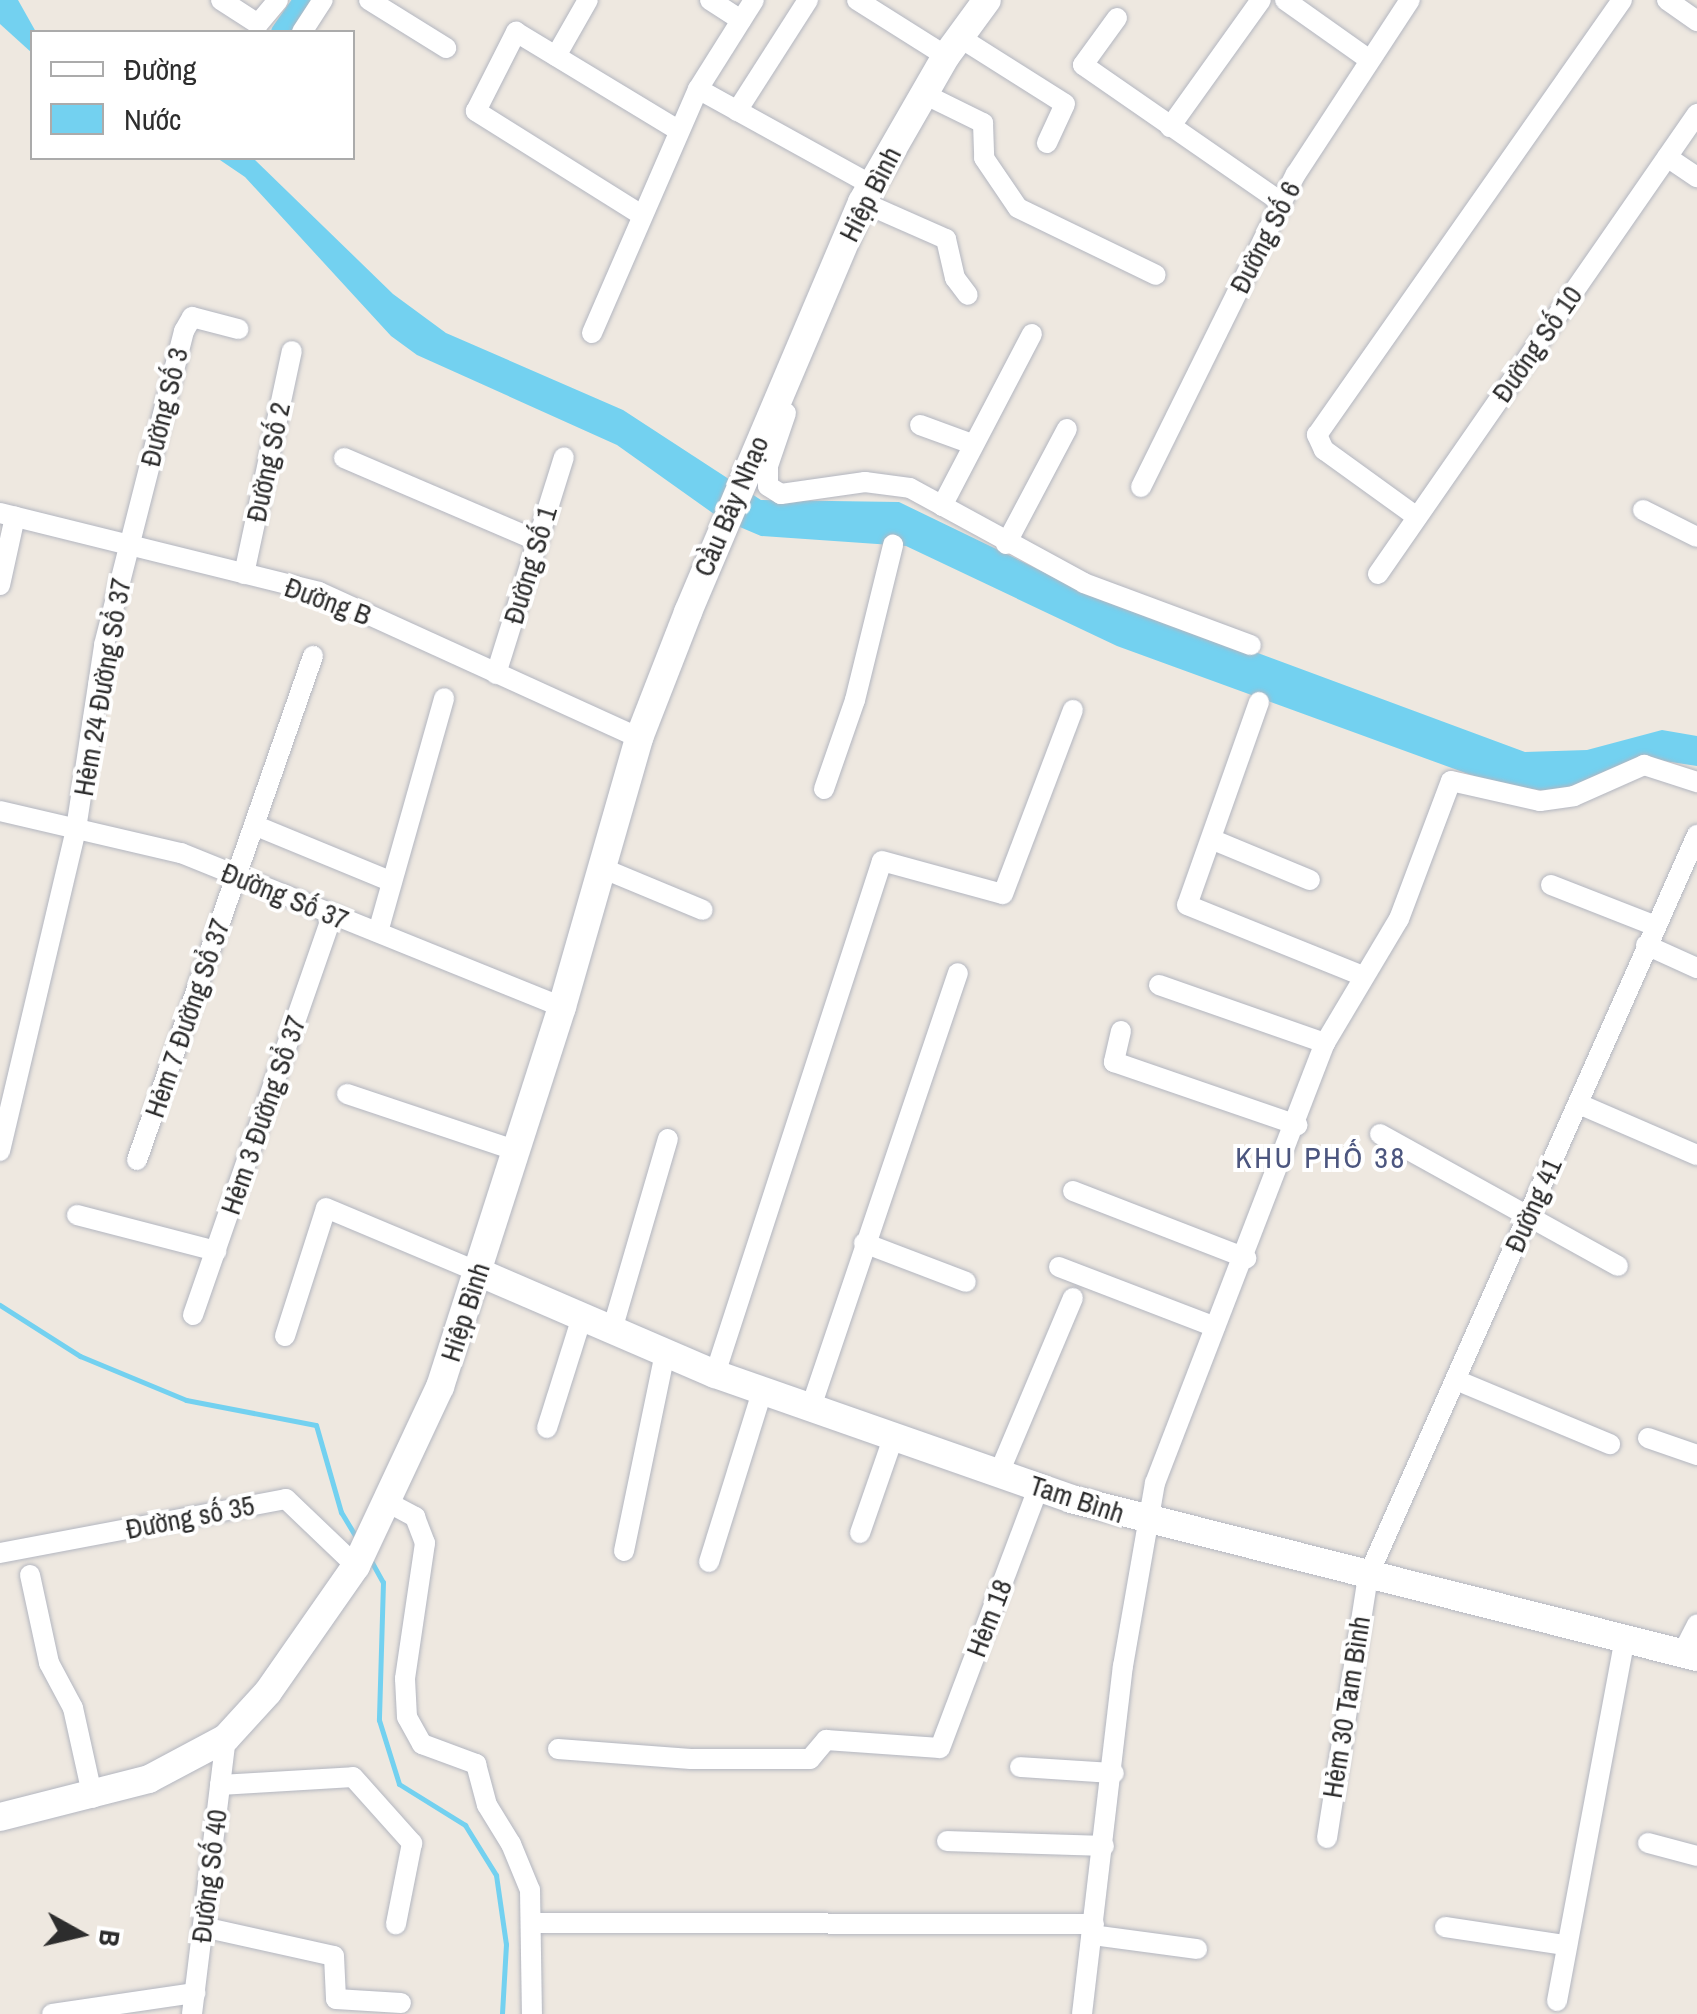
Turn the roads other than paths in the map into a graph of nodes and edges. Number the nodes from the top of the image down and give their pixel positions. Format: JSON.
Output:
{"nodes":[{"id":1,"x":221,"y":0,"type":"edge"},
{"id":2,"x":278,"y":0,"type":"edge"},
{"id":3,"x":323,"y":0,"type":"edge"},
{"id":4,"x":369,"y":0,"type":"edge"},
{"id":5,"x":588,"y":0,"type":"edge"},
{"id":6,"x":710,"y":0,"type":"edge"},
{"id":7,"x":754,"y":0,"type":"edge"},
{"id":8,"x":808,"y":0,"type":"edge"},
{"id":9,"x":857,"y":0,"type":"edge"},
{"id":10,"x":987,"y":0,"type":"edge"},
{"id":11,"x":1261,"y":0,"type":"edge"},
{"id":12,"x":1285,"y":0,"type":"edge"},
{"id":13,"x":1410,"y":0,"type":"edge"},
{"id":14,"x":1622,"y":0,"type":"edge"},
{"id":15,"x":1668,"y":0,"type":"edge"},
{"id":16,"x":1117,"y":18,"type":"dead end"},
{"id":17,"x":741,"y":20,"type":"junction"},
{"id":18,"x":1697,"y":20,"type":"edge"},
{"id":19,"x":303,"y":30,"type":"edge"},
{"id":20,"x":953,"y":47,"type":"junction"},
{"id":21,"x":446,"y":48,"type":"dead end"},
{"id":22,"x":556,"y":56,"type":"junction"},
{"id":23,"x":1367,"y":58,"type":"junction"},
{"id":24,"x":698,"y":89,"type":"junction"},
{"id":25,"x":924,"y":94,"type":"junction"},
{"id":26,"x":737,"y":111,"type":"junction"},
{"id":27,"x":1697,"y":114,"type":"edge"},
{"id":28,"x":1170,"y":127,"type":"junction"},
{"id":29,"x":678,"y":130,"type":"junction"},
{"id":30,"x":1047,"y":143,"type":"dead end"},
{"id":31,"x":1667,"y":157,"type":"junction"},
{"id":32,"x":1697,"y":178,"type":"edge"},
{"id":33,"x":867,"y":194,"type":"junction"},
{"id":34,"x":1281,"y":202,"type":"junction"},
{"id":35,"x":640,"y":214,"type":"junction"},
{"id":36,"x":1156,"y":275,"type":"dead end"},
{"id":37,"x":968,"y":295,"type":"dead end"},
{"id":38,"x":238,"y":330,"type":"dead end"},
{"id":39,"x":592,"y":333,"type":"dead end"},
{"id":40,"x":1032,"y":334,"type":"dead end"},
{"id":41,"x":801,"y":340,"type":"junction"},
{"id":42,"x":292,"y":351,"type":"dead end"},
{"id":43,"x":776,"y":400,"type":"joint"},
{"id":44,"x":920,"y":425,"type":"dead end"},
{"id":45,"x":1067,"y":428,"type":"dead end"},
{"id":46,"x":972,"y":444,"type":"junction"},
{"id":47,"x":564,"y":457,"type":"dead end"},
{"id":48,"x":344,"y":458,"type":"dead end"},
{"id":49,"x":1142,"y":487,"type":"dead end"},
{"id":50,"x":942,"y":506,"type":"junction"},
{"id":51,"x":1642,"y":510,"type":"dead end"},
{"id":52,"x":7,"y":515,"type":"edge"},
{"id":53,"x":1417,"y":516,"type":"junction"},
{"id":54,"x":1697,"y":536,"type":"edge"},
{"id":55,"x":538,"y":541,"type":"junction"},
{"id":56,"x":1006,"y":544,"type":"junction"},
{"id":57,"x":129,"y":545,"type":"junction"},
{"id":58,"x":893,"y":545,"type":"dead end"},
{"id":59,"x":244,"y":574,"type":"junction"},
{"id":60,"x":1378,"y":574,"type":"dead end"},
{"id":61,"x":0,"y":585,"type":"edge"},
{"id":62,"x":688,"y":612,"type":"joint"},
{"id":63,"x":1251,"y":645,"type":"dead end"},
{"id":64,"x":313,"y":656,"type":"dead end"},
{"id":65,"x":496,"y":674,"type":"junction"},
{"id":66,"x":444,"y":698,"type":"dead end"},
{"id":67,"x":1260,"y":702,"type":"dead end"},
{"id":68,"x":1073,"y":710,"type":"dead end"},
{"id":69,"x":639,"y":738,"type":"junction"},
{"id":70,"x":1697,"y":782,"type":"edge"},
{"id":71,"x":824,"y":789,"type":"dead end"},
{"id":72,"x":0,"y":811,"type":"edge"},
{"id":73,"x":254,"y":825,"type":"junction"},
{"id":74,"x":76,"y":829,"type":"junction"},
{"id":75,"x":1697,"y":835,"type":"edge"},
{"id":76,"x":1211,"y":838,"type":"junction"},
{"id":77,"x":602,"y":868,"type":"junction"},
{"id":78,"x":237,"y":876,"type":"junction"},
{"id":79,"x":1310,"y":880,"type":"dead end"},
{"id":80,"x":392,"y":882,"type":"junction"},
{"id":81,"x":1551,"y":885,"type":"dead end"},
{"id":82,"x":703,"y":910,"type":"dead end"},
{"id":83,"x":332,"y":915,"type":"junction"},
{"id":84,"x":378,"y":932,"type":"junction"},
{"id":85,"x":1650,"y":935,"type":"junction"},
{"id":86,"x":1697,"y":968,"type":"edge"},
{"id":87,"x":958,"y":973,"type":"dead end"},
{"id":88,"x":1360,"y":975,"type":"junction"},
{"id":89,"x":1159,"y":986,"type":"dead end"},
{"id":90,"x":562,"y":1007,"type":"junction"},
{"id":91,"x":1121,"y":1031,"type":"dead end"},
{"id":92,"x":1325,"y":1043,"type":"junction"},
{"id":93,"x":348,"y":1094,"type":"dead end"},
{"id":94,"x":1579,"y":1104,"type":"junction"},
{"id":95,"x":1297,"y":1125,"type":"junction"},
{"id":96,"x":1380,"y":1134,"type":"dead end"},
{"id":97,"x":668,"y":1138,"type":"dead end"},
{"id":98,"x":0,"y":1151,"type":"edge"},
{"id":99,"x":516,"y":1151,"type":"junction"},
{"id":100,"x":1697,"y":1155,"type":"edge"},
{"id":101,"x":137,"y":1160,"type":"dead end"},
{"id":102,"x":1073,"y":1191,"type":"dead end"},
{"id":103,"x":77,"y":1214,"type":"dead end"},
{"id":104,"x":1526,"y":1219,"type":"junction"},
{"id":105,"x":864,"y":1243,"type":"junction"},
{"id":106,"x":216,"y":1252,"type":"junction"},
{"id":107,"x":1246,"y":1258,"type":"junction"},
{"id":108,"x":1618,"y":1266,"type":"dead end"},
{"id":109,"x":1059,"y":1268,"type":"dead end"},
{"id":110,"x":478,"y":1272,"type":"junction"},
{"id":111,"x":966,"y":1282,"type":"dead end"},
{"id":112,"x":1073,"y":1298,"type":"dead end"},
{"id":113,"x":193,"y":1315,"type":"dead end"},
{"id":114,"x":582,"y":1317,"type":"junction"},
{"id":115,"x":1215,"y":1327,"type":"junction"},
{"id":116,"x":612,"y":1330,"type":"junction"},
{"id":117,"x":285,"y":1336,"type":"dead end"},
{"id":118,"x":666,"y":1353,"type":"junction"},
{"id":119,"x":715,"y":1374,"type":"junction"},
{"id":120,"x":1456,"y":1380,"type":"junction"},
{"id":121,"x":762,"y":1392,"type":"junction"},
{"id":122,"x":810,"y":1410,"type":"junction"},
{"id":123,"x":547,"y":1428,"type":"dead end"},
{"id":124,"x":893,"y":1438,"type":"junction"},
{"id":125,"x":1648,"y":1438,"type":"dead end"},
{"id":126,"x":1610,"y":1444,"type":"dead end"},
{"id":127,"x":1697,"y":1455,"type":"edge"},
{"id":128,"x":1000,"y":1473,"type":"junction"},
{"id":129,"x":1038,"y":1488,"type":"junction"},
{"id":130,"x":388,"y":1506,"type":"junction"},
{"id":131,"x":1148,"y":1522,"type":"junction"},
{"id":132,"x":860,"y":1533,"type":"dead end"},
{"id":133,"x":624,"y":1551,"type":"dead end"},
{"id":134,"x":0,"y":1554,"type":"edge"},
{"id":135,"x":360,"y":1559,"type":"junction"},
{"id":136,"x":708,"y":1562,"type":"dead end"},
{"id":137,"x":30,"y":1575,"type":"dead end"},
{"id":138,"x":1368,"y":1576,"type":"junction"},
{"id":139,"x":1697,"y":1624,"type":"edge"},
{"id":140,"x":1625,"y":1637,"type":"junction"},
{"id":141,"x":1690,"y":1654,"type":"edge"},
{"id":142,"x":226,"y":1738,"type":"junction"},
{"id":143,"x":558,"y":1749,"type":"dead end"},
{"id":144,"x":1020,"y":1767,"type":"dead end"},
{"id":145,"x":1114,"y":1773,"type":"junction"},
{"id":146,"x":220,"y":1785,"type":"junction"},
{"id":147,"x":92,"y":1798,"type":"junction"},
{"id":148,"x":0,"y":1817,"type":"edge"},
{"id":149,"x":1327,"y":1838,"type":"dead end"},
{"id":150,"x":947,"y":1841,"type":"dead end"},
{"id":151,"x":1648,"y":1843,"type":"dead end"},
{"id":152,"x":1104,"y":1846,"type":"junction"},
{"id":153,"x":1697,"y":1856,"type":"edge"},
{"id":154,"x":533,"y":1923,"type":"junction"},
{"id":155,"x":396,"y":1924,"type":"dead end"},
{"id":156,"x":203,"y":1927,"type":"junction"},
{"id":157,"x":1446,"y":1927,"type":"dead end"},
{"id":158,"x":1093,"y":1930,"type":"junction"},
{"id":159,"x":1564,"y":1945,"type":"junction"},
{"id":160,"x":1197,"y":1948,"type":"dead end"},
{"id":161,"x":1557,"y":2001,"type":"dead end"},
{"id":162,"x":194,"y":2003,"type":"edge"},
{"id":163,"x":401,"y":2003,"type":"dead end"},
{"id":164,"x":52,"y":2014,"type":"edge"},
{"id":165,"x":532,"y":2014,"type":"edge"},
{"id":166,"x":1082,"y":2014,"type":"edge"}],
"edges":[{"from":1,"to":2,"type":"street"},
{"from":3,"to":19,"type":"street"},
{"from":4,"to":21,"type":"street"},
{"from":5,"to":22,"type":"street"},
{"from":6,"to":17,"type":"street"},
{"from":7,"to":17,"type":"street"},
{"from":8,"to":26,"type":"street"},
{"from":9,"to":20,"type":"street"},
{"from":10,"to":20,"type":"main road","name":"Hiệp Bình"},
{"from":11,"to":28,"type":"street"},
{"from":12,"to":23,"type":"street"},
{"from":13,"to":23,"type":"street","name":"Đường Số 6"},
{"from":14,"to":53,"type":"street"},
{"from":15,"to":18,"type":"street"},
{"from":16,"to":28,"type":"street"},
{"from":17,"to":24,"type":"street"},
{"from":20,"to":25,"type":"main road","name":"Hiệp Bình"},
{"from":20,"to":30,"type":"street"},
{"from":22,"to":29,"type":"street"},
{"from":22,"to":35,"type":"street"},
{"from":23,"to":34,"type":"street","name":"Đường Số 6"},
{"from":24,"to":26,"type":"street"},
{"from":24,"to":29,"type":"street"},
{"from":25,"to":33,"type":"main road","name":"Hiệp Bình"},
{"from":25,"to":36,"type":"street"},
{"from":26,"to":33,"type":"street"},
{"from":27,"to":31,"type":"street","name":"Đường Số 10"},
{"from":28,"to":34,"type":"street"},
{"from":29,"to":35,"type":"street"},
{"from":31,"to":32,"type":"street"},
{"from":31,"to":53,"type":"street","name":"Đường Số 10"},
{"from":33,"to":37,"type":"street"},
{"from":33,"to":41,"type":"main road","name":"Hiệp Bình"},
{"from":34,"to":49,"type":"street","name":"Đường Số 6"},
{"from":35,"to":39,"type":"street"},
{"from":38,"to":57,"type":"street","name":"Đường Số 3"},
{"from":40,"to":46,"type":"street"},
{"from":41,"to":43,"type":"main road","name":"Hiệp Bình"},
{"from":41,"to":50,"type":"street"},
{"from":42,"to":59,"type":"street","name":"Đường Số 2"},
{"from":43,"to":62,"type":"main road","name":"Cầu Bảy Nhạo"},
{"from":44,"to":46,"type":"street"},
{"from":45,"to":56,"type":"street"},
{"from":46,"to":50,"type":"street"},
{"from":47,"to":55,"type":"street","name":"Đường Số 1"},
{"from":48,"to":55,"type":"street"},
{"from":50,"to":56,"type":"street"},
{"from":51,"to":54,"type":"street"},
{"from":52,"to":57,"type":"street","name":"Đường B"},
{"from":52,"to":61,"type":"street"},
{"from":53,"to":60,"type":"street","name":"Đường Số 10"},
{"from":55,"to":65,"type":"street","name":"Đường Số 1"},
{"from":56,"to":63,"type":"street"},
{"from":57,"to":59,"type":"street","name":"Đường B"},
{"from":57,"to":74,"type":"street","name":"Hẻm 24 Đường Sổ 37"},
{"from":58,"to":71,"type":"street"},
{"from":59,"to":65,"type":"street","name":"Đường B"},
{"from":62,"to":69,"type":"main road","name":"Hiệp Bình"},
{"from":64,"to":73,"type":"street","name":"Hẻm 7 Đường Sổ 37"},
{"from":65,"to":69,"type":"street","name":"Đường B"},
{"from":66,"to":80,"type":"street"},
{"from":67,"to":76,"type":"street"},
{"from":68,"to":119,"type":"street"},
{"from":69,"to":77,"type":"main road","name":"Hiệp Bình"},
{"from":70,"to":88,"type":"street"},
{"from":72,"to":74,"type":"street","name":"Đường Số 37"},
{"from":73,"to":78,"type":"street","name":"Hẻm 7 Đường Sổ 37"},
{"from":73,"to":80,"type":"street"},
{"from":74,"to":78,"type":"street","name":"Đường Số 37"},
{"from":74,"to":98,"type":"street","name":"Hẻm 24 Đường Sổ 37"},
{"from":75,"to":85,"type":"street","name":"Đường 41"},
{"from":76,"to":79,"type":"street"},
{"from":76,"to":88,"type":"street"},
{"from":77,"to":82,"type":"street"},
{"from":77,"to":90,"type":"main road","name":"Hiệp Bình"},
{"from":78,"to":83,"type":"street","name":"Đường Số 37"},
{"from":78,"to":101,"type":"street","name":"Hẻm 7 Đường Sổ 37"},
{"from":80,"to":84,"type":"street"},
{"from":81,"to":85,"type":"street"},
{"from":83,"to":84,"type":"street","name":"Đường Số 37"},
{"from":83,"to":106,"type":"street","name":"Hẻm 3 Đường Sổ 37"},
{"from":84,"to":90,"type":"street","name":"Đường Số 37"},
{"from":85,"to":86,"type":"street"},
{"from":85,"to":94,"type":"street","name":"Đường 41"},
{"from":87,"to":105,"type":"street"},
{"from":88,"to":92,"type":"street"},
{"from":89,"to":92,"type":"street"},
{"from":90,"to":99,"type":"main road","name":"Hiệp Bình"},
{"from":91,"to":95,"type":"street"},
{"from":92,"to":95,"type":"street"},
{"from":93,"to":99,"type":"street"},
{"from":94,"to":100,"type":"street"},
{"from":94,"to":104,"type":"street","name":"Đường 41"},
{"from":95,"to":107,"type":"street"},
{"from":96,"to":104,"type":"street"},
{"from":97,"to":116,"type":"street"},
{"from":99,"to":110,"type":"main road","name":"Hiệp Bình"},
{"from":102,"to":107,"type":"street"},
{"from":103,"to":106,"type":"street"},
{"from":104,"to":108,"type":"street"},
{"from":104,"to":120,"type":"street","name":"Đường 41"},
{"from":105,"to":111,"type":"street"},
{"from":105,"to":122,"type":"street"},
{"from":106,"to":113,"type":"street","name":"Hẻm 3 Đường Sổ 37"},
{"from":107,"to":115,"type":"street"},
{"from":109,"to":115,"type":"street"},
{"from":110,"to":114,"type":"main road","name":"Tam Bình"},
{"from":110,"to":117,"type":"street"},
{"from":110,"to":130,"type":"main road","name":"Hiệp Bình"},
{"from":112,"to":128,"type":"street"},
{"from":114,"to":116,"type":"main road","name":"Tam Bình"},
{"from":114,"to":123,"type":"street"},
{"from":115,"to":131,"type":"street"},
{"from":116,"to":118,"type":"main road","name":"Tam Bình"},
{"from":118,"to":119,"type":"main road","name":"Tam Bình"},
{"from":118,"to":133,"type":"street"},
{"from":119,"to":121,"type":"main road","name":"Tam Bình"},
{"from":120,"to":126,"type":"street"},
{"from":120,"to":138,"type":"street","name":"Đường 41"},
{"from":121,"to":122,"type":"main road","name":"Tam Bình"},
{"from":121,"to":136,"type":"street"},
{"from":122,"to":124,"type":"main road","name":"Tam Bình"},
{"from":124,"to":128,"type":"main road","name":"Tam Bình"},
{"from":124,"to":132,"type":"street"},
{"from":125,"to":127,"type":"street"},
{"from":128,"to":129,"type":"main road","name":"Tam Bình"},
{"from":129,"to":131,"type":"main road","name":"Tam Bình"},
{"from":129,"to":143,"type":"street","name":"Hẻm 18"},
{"from":130,"to":135,"type":"main road","name":"Hiệp Bình"},
{"from":130,"to":154,"type":"street"},
{"from":131,"to":138,"type":"main road","name":"Tam Bình"},
{"from":131,"to":145,"type":"street"},
{"from":134,"to":135,"type":"street","name":"Đường số 35"},
{"from":135,"to":142,"type":"main road","name":"Hiệp Bình"},
{"from":137,"to":147,"type":"street"},
{"from":138,"to":140,"type":"main road","name":"Tam Bình"},
{"from":138,"to":149,"type":"street","name":"Hẻm 30 Tam Bình"},
{"from":139,"to":141,"type":"street"},
{"from":140,"to":141,"type":"main road","name":"Tam Bình"},
{"from":140,"to":159,"type":"street"},
{"from":142,"to":146,"type":"street","name":"Đường Số 40"},
{"from":142,"to":147,"type":"main road","name":"Hiệp Bình"},
{"from":144,"to":145,"type":"street"},
{"from":145,"to":152,"type":"street"},
{"from":146,"to":155,"type":"street"},
{"from":146,"to":156,"type":"street","name":"Đường Số 40"},
{"from":147,"to":148,"type":"main road","name":"Hiệp Bình"},
{"from":150,"to":152,"type":"street"},
{"from":151,"to":153,"type":"street"},
{"from":152,"to":158,"type":"street"},
{"from":154,"to":158,"type":"street"},
{"from":154,"to":165,"type":"street"},
{"from":156,"to":162,"type":"street","name":"Đường Số 40"},
{"from":156,"to":163,"type":"street"},
{"from":157,"to":159,"type":"street"},
{"from":158,"to":160,"type":"street"},
{"from":158,"to":166,"type":"street"},
{"from":159,"to":161,"type":"street"},
{"from":162,"to":164,"type":"street"}]}
